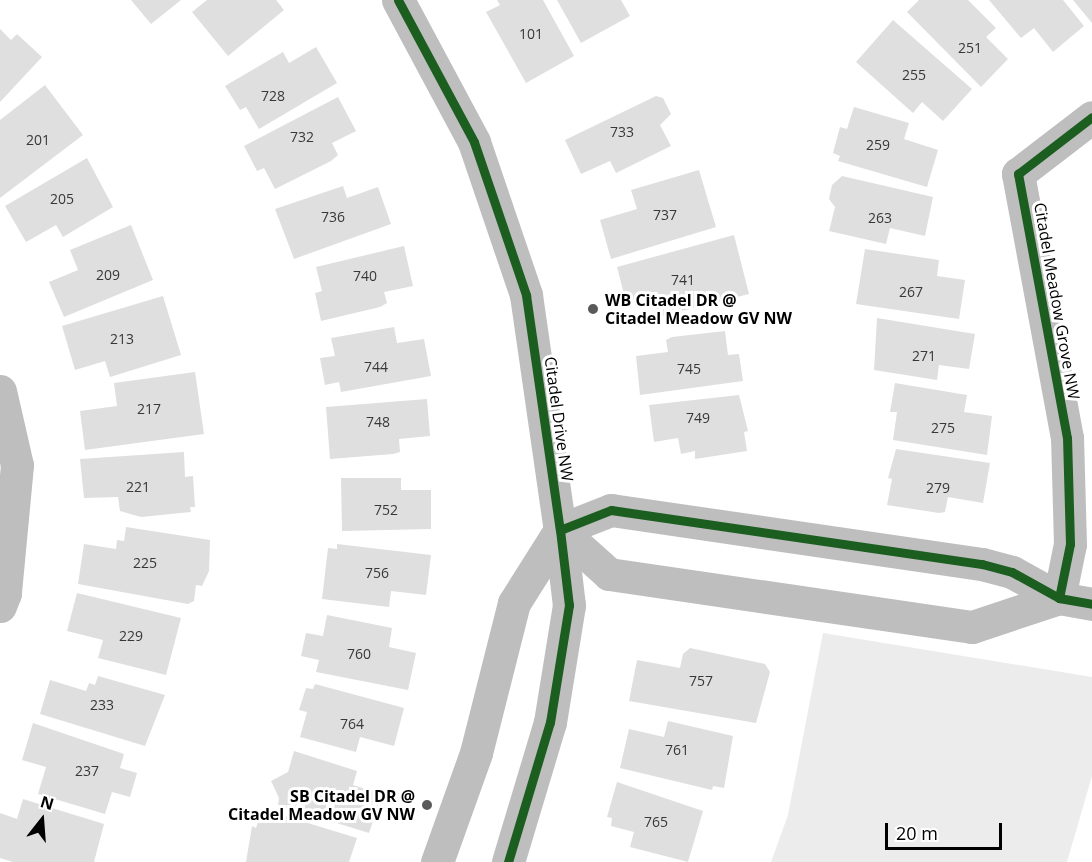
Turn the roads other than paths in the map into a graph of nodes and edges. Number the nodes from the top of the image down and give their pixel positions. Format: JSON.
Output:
{"nodes":[{"id":1,"x":398,"y":0,"type":"edge"},
{"id":2,"x":1092,"y":117,"type":"edge"},
{"id":3,"x":0,"y":391,"type":"edge"},
{"id":4,"x":560,"y":530,"type":"junction"},
{"id":5,"x":1059,"y":598,"type":"junction"},
{"id":6,"x":1092,"y":604,"type":"edge"},
{"id":7,"x":0,"y":606,"type":"edge"},
{"id":8,"x":437,"y":862,"type":"edge"},
{"id":9,"x":508,"y":862,"type":"edge"}],
"edges":[{"from":1,"to":4,"type":"street","name":"Citadel Drive NW"},
{"from":2,"to":5,"type":"street","name":"Citadel Meadow Grove NW"},
{"from":3,"to":7,"type":"street"},
{"from":4,"to":5,"type":"street"},
{"from":4,"to":5,"type":"street"},
{"from":4,"to":8,"type":"street"},
{"from":4,"to":9,"type":"street","name":"Citadel Drive NW"},
{"from":5,"to":6,"type":"street"}]}
